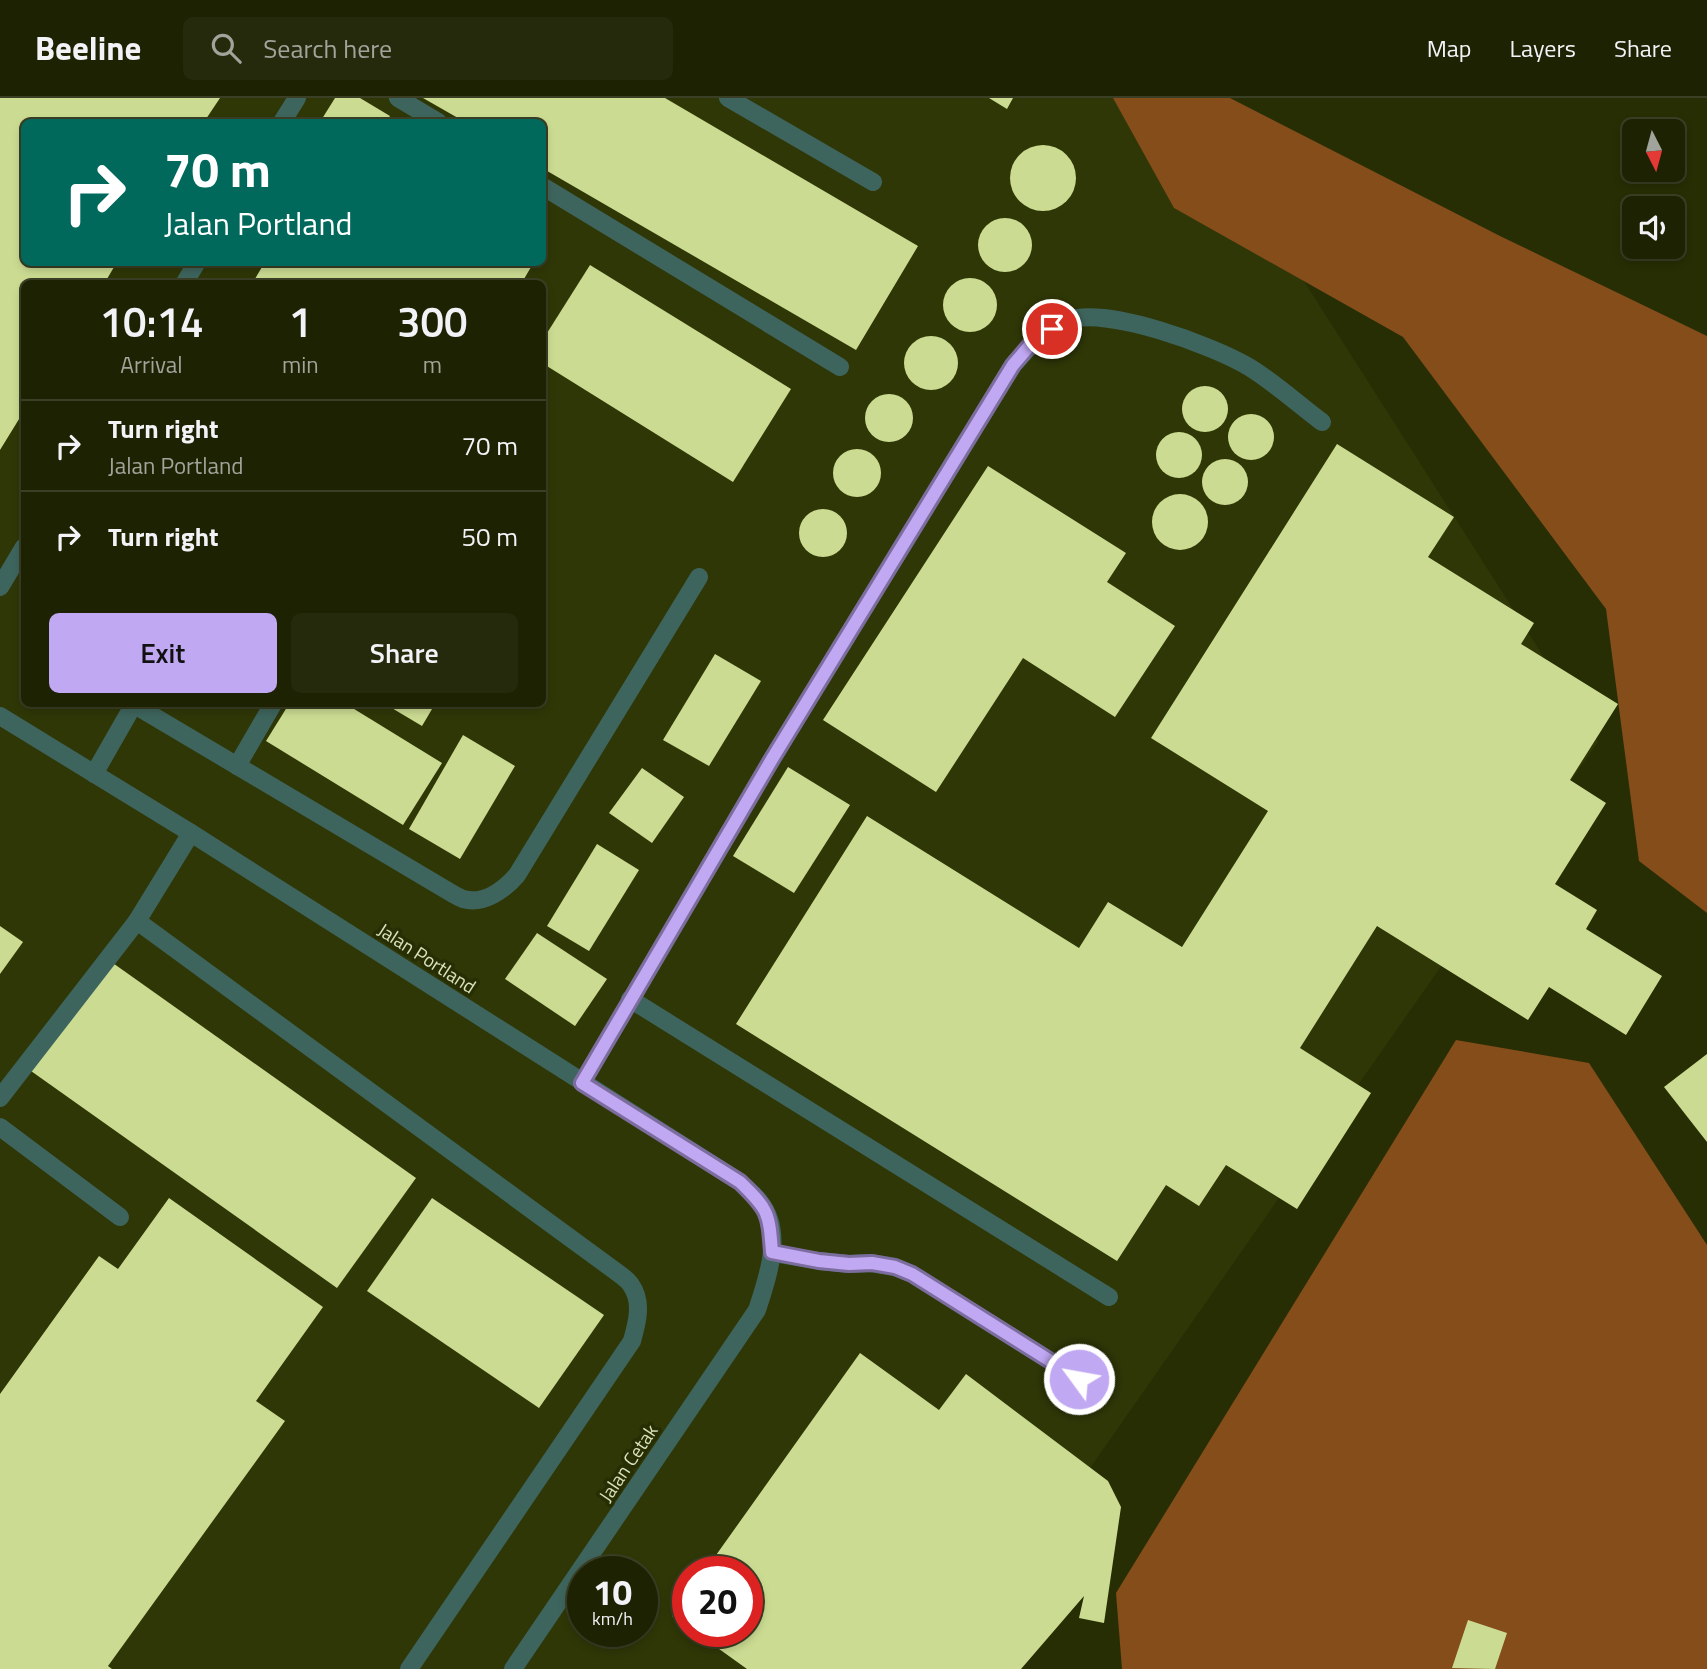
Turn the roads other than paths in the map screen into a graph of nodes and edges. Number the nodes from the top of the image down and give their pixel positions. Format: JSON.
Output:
{"nodes":[{"id":1,"x":297,"y":98,"type":"edge"},
{"id":2,"x":398,"y":98,"type":"edge"},
{"id":3,"x":728,"y":98,"type":"edge"},
{"id":4,"x":284,"y":119,"type":"edge"},
{"id":5,"x":433,"y":119,"type":"edge"},
{"id":6,"x":873,"y":182,"type":"dead end"},
{"id":7,"x":546,"y":188,"type":"edge"},
{"id":8,"x":840,"y":367,"type":"dead end"},
{"id":9,"x":1322,"y":422,"type":"dead end"},
{"id":10,"x":21,"y":552,"type":"edge"},
{"id":11,"x":699,"y":577,"type":"dead end"},
{"id":12,"x":0,"y":587,"type":"edge"},
{"id":13,"x":132,"y":707,"type":"edge"},
{"id":14,"x":139,"y":707,"type":"edge"},
{"id":15,"x":271,"y":707,"type":"edge"},
{"id":16,"x":0,"y":716,"type":"edge"},
{"id":17,"x":237,"y":766,"type":"junction"},
{"id":18,"x":94,"y":774,"type":"junction"},
{"id":19,"x":191,"y":833,"type":"junction"},
{"id":20,"x":137,"y":921,"type":"junction"},
{"id":21,"x":631,"y":999,"type":"junction"},
{"id":22,"x":582,"y":1083,"type":"junction"},
{"id":23,"x":0,"y":1098,"type":"edge"},
{"id":24,"x":0,"y":1127,"type":"edge"},
{"id":25,"x":120,"y":1217,"type":"dead end"},
{"id":26,"x":772,"y":1252,"type":"junction"},
{"id":27,"x":768,"y":1276,"type":"joint"},
{"id":28,"x":1109,"y":1297,"type":"dead end"},
{"id":29,"x":1079,"y":1379,"type":"dead end"},
{"id":30,"x":409,"y":1669,"type":"edge"},
{"id":31,"x":513,"y":1669,"type":"edge"}],
"edges":[{"from":1,"to":4,"type":"street"},
{"from":2,"to":5,"type":"street"},
{"from":3,"to":6,"type":"street"},
{"from":7,"to":8,"type":"street"},
{"from":9,"to":21,"type":"street"},
{"from":10,"to":12,"type":"street"},
{"from":11,"to":17,"type":"street"},
{"from":13,"to":18,"type":"street"},
{"from":14,"to":17,"type":"street"},
{"from":15,"to":17,"type":"street"},
{"from":16,"to":18,"type":"street","name":"Jalan Portland"},
{"from":18,"to":19,"type":"street","name":"Jalan Portland"},
{"from":19,"to":20,"type":"street"},
{"from":19,"to":22,"type":"street","name":"Jalan Portland"},
{"from":20,"to":23,"type":"street"},
{"from":20,"to":30,"type":"street"},
{"from":21,"to":22,"type":"street"},
{"from":21,"to":28,"type":"street"},
{"from":22,"to":26,"type":"street","name":"Jalan Portland"},
{"from":24,"to":25,"type":"street"},
{"from":26,"to":27,"type":"street","name":"Jalan Portland"},
{"from":26,"to":29,"type":"street"},
{"from":27,"to":31,"type":"street","name":"Jalan Cetak"}]}
